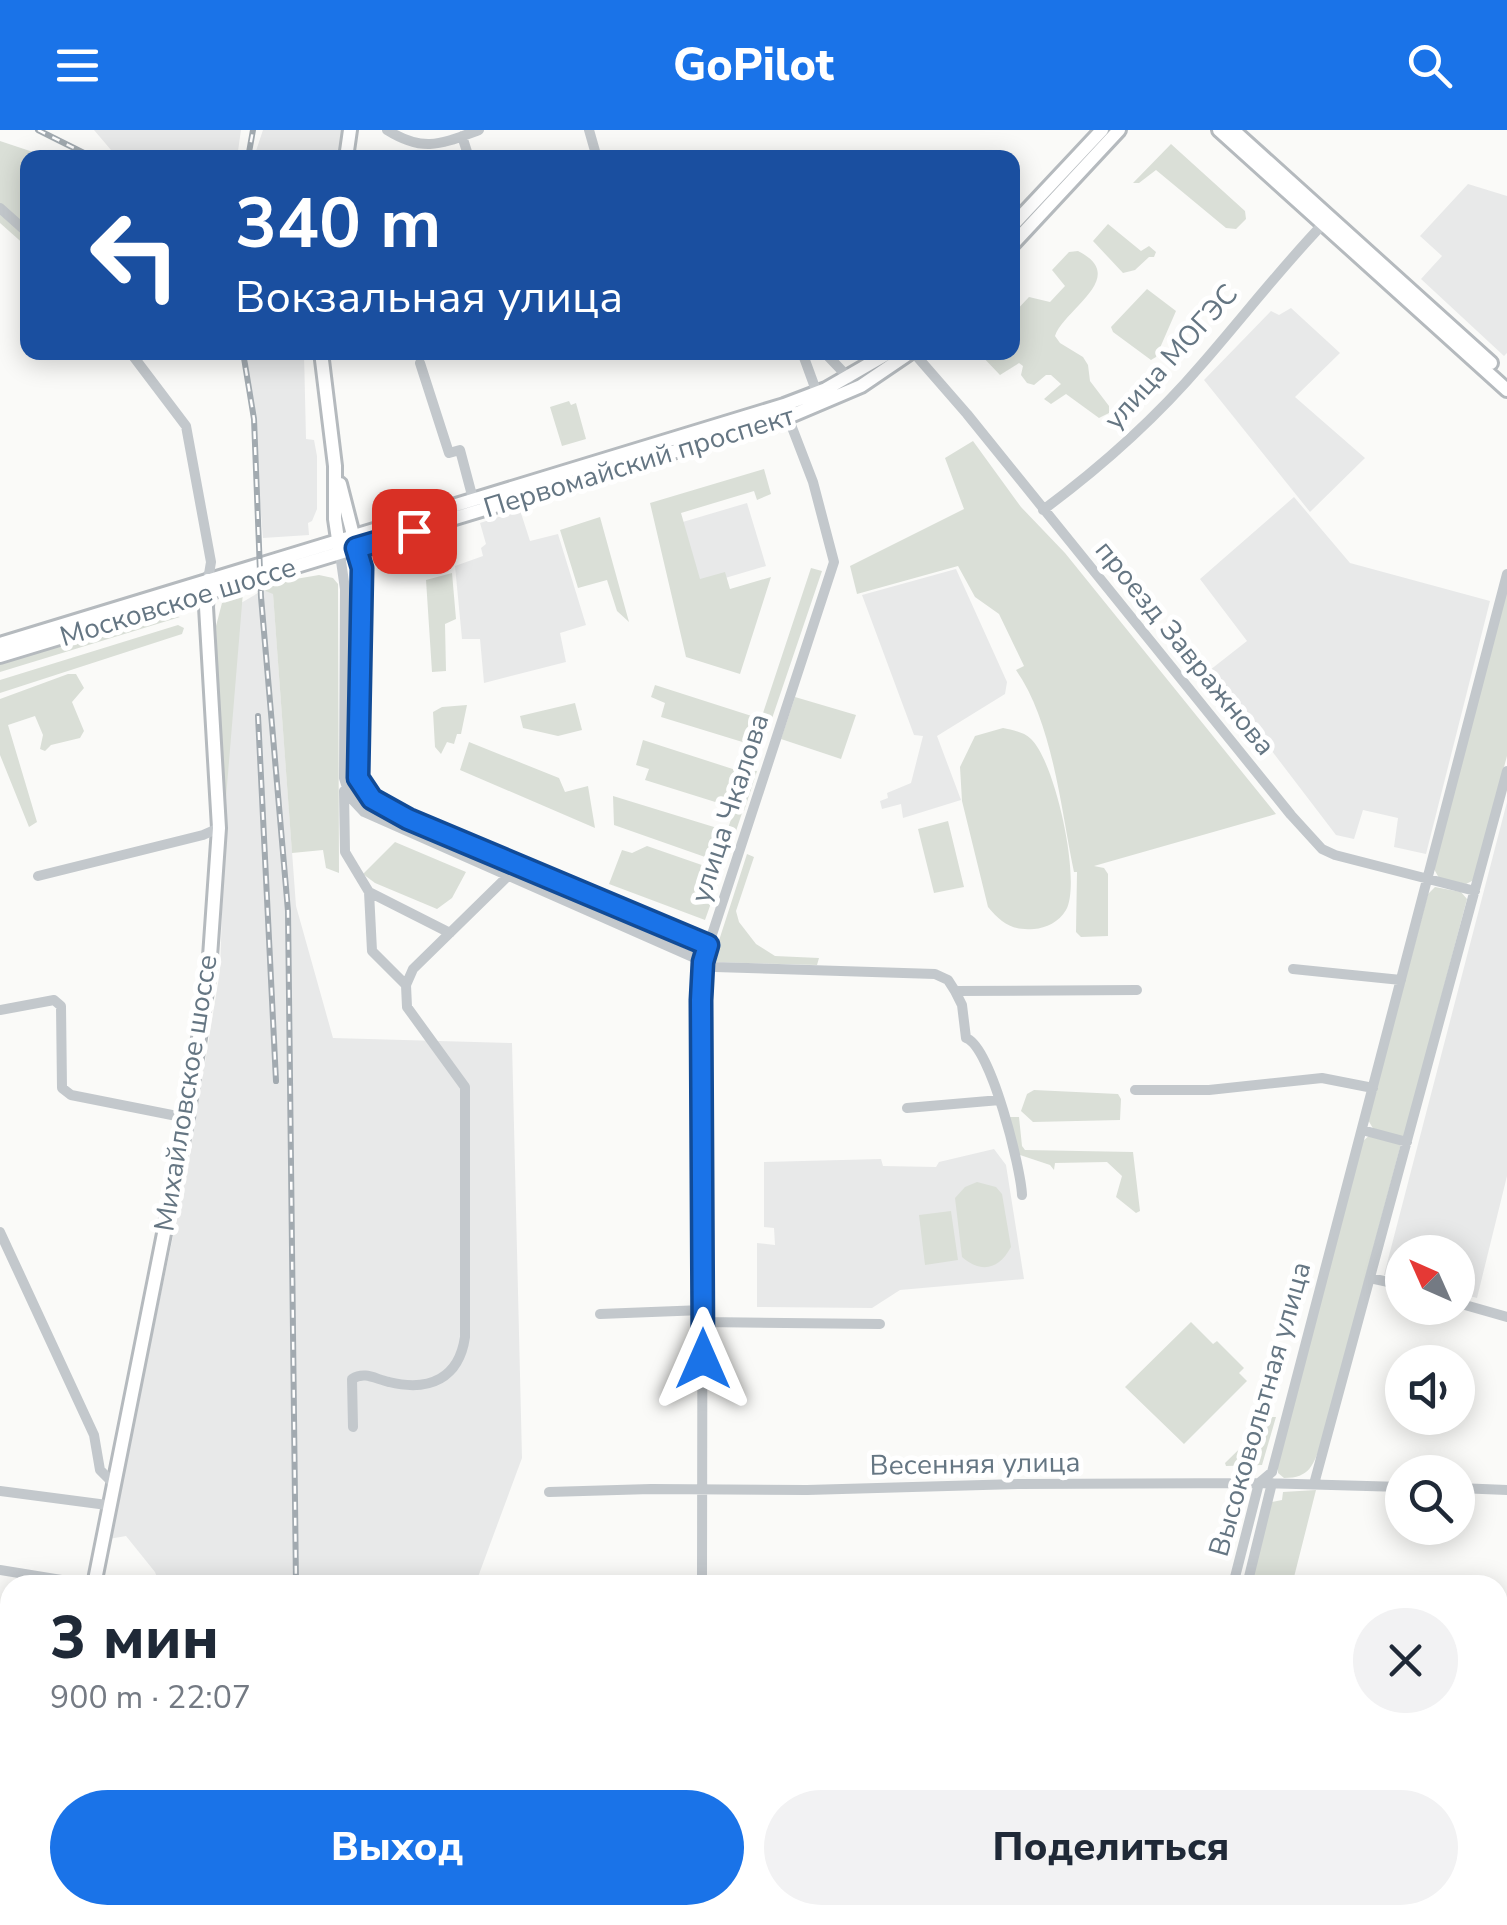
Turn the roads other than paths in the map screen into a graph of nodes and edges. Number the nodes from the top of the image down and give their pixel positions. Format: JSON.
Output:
{"nodes":[{"id":1,"x":480,"y":130,"type":"edge"},
{"id":2,"x":1102,"y":130,"type":"edge"},
{"id":3,"x":1119,"y":130,"type":"edge"},
{"id":4,"x":1219,"y":130,"type":"edge"},
{"id":5,"x":1232,"y":130,"type":"edge"},
{"id":6,"x":391,"y":133,"type":"edge"},
{"id":7,"x":462,"y":136,"type":"junction"},
{"id":8,"x":466,"y":150,"type":"edge"},
{"id":9,"x":0,"y":208,"type":"edge"},
{"id":10,"x":1020,"y":217,"type":"edge"},
{"id":11,"x":1324,"y":224,"type":"junction"},
{"id":12,"x":20,"y":227,"type":"edge"},
{"id":13,"x":1020,"y":236,"type":"edge"},
{"id":14,"x":1421,"y":304,"type":"junction"},
{"id":15,"x":136,"y":360,"type":"edge"},
{"id":16,"x":321,"y":360,"type":"edge"},
{"id":17,"x":805,"y":360,"type":"edge"},
{"id":18,"x":832,"y":360,"type":"edge"},
{"id":19,"x":877,"y":360,"type":"edge"},
{"id":20,"x":900,"y":360,"type":"edge"},
{"id":21,"x":919,"y":360,"type":"edge"},
{"id":22,"x":420,"y":363,"type":"dead end"},
{"id":23,"x":849,"y":378,"type":"junction"},
{"id":24,"x":1507,"y":378,"type":"edge"},
{"id":25,"x":1507,"y":390,"type":"edge"},
{"id":26,"x":817,"y":394,"type":"junction"},
{"id":27,"x":788,"y":416,"type":"junction"},
{"id":28,"x":335,"y":466,"type":"junction"},
{"id":29,"x":473,"y":499,"type":"junction"},
{"id":30,"x":1044,"y":510,"type":"junction"},
{"id":31,"x":355,"y":542,"type":"junction"},
{"id":32,"x":339,"y":547,"type":"junction"},
{"id":33,"x":1507,"y":574,"type":"edge"},
{"id":34,"x":207,"y":587,"type":"junction"},
{"id":35,"x":0,"y":644,"type":"edge"},
{"id":36,"x":0,"y":656,"type":"edge"},
{"id":37,"x":1507,"y":771,"type":"edge"},
{"id":38,"x":344,"y":778,"type":"junction"},
{"id":39,"x":372,"y":799,"type":"junction"},
{"id":40,"x":358,"y":807,"type":"junction"},
{"id":41,"x":344,"y":824,"type":"junction"},
{"id":42,"x":218,"y":828,"type":"junction"},
{"id":43,"x":517,"y":864,"type":"junction"},
{"id":44,"x":38,"y":876,"type":"dead end"},
{"id":45,"x":510,"y":876,"type":"junction"},
{"id":46,"x":1427,"y":880,"type":"junction"},
{"id":47,"x":1475,"y":891,"type":"junction"},
{"id":48,"x":368,"y":892,"type":"junction"},
{"id":49,"x":450,"y":933,"type":"junction"},
{"id":50,"x":708,"y":945,"type":"junction"},
{"id":51,"x":703,"y":962,"type":"junction"},
{"id":52,"x":1293,"y":970,"type":"dead end"},
{"id":53,"x":1401,"y":980,"type":"junction"},
{"id":54,"x":406,"y":985,"type":"junction"},
{"id":55,"x":1137,"y":990,"type":"dead end"},
{"id":56,"x":955,"y":991,"type":"junction"},
{"id":57,"x":0,"y":1010,"type":"edge"},
{"id":58,"x":1373,"y":1088,"type":"junction"},
{"id":59,"x":1134,"y":1090,"type":"dead end"},
{"id":60,"x":1000,"y":1100,"type":"junction"},
{"id":61,"x":907,"y":1108,"type":"dead end"},
{"id":62,"x":187,"y":1118,"type":"junction"},
{"id":63,"x":1362,"y":1130,"type":"junction"},
{"id":64,"x":1407,"y":1142,"type":"junction"},
{"id":65,"x":1022,"y":1195,"type":"dead end"},
{"id":66,"x":0,"y":1232,"type":"edge"},
{"id":67,"x":1370,"y":1278,"type":"junction"},
{"id":68,"x":1385,"y":1281,"type":"edge"},
{"id":69,"x":1475,"y":1307,"type":"edge"},
{"id":70,"x":600,"y":1314,"type":"dead end"},
{"id":71,"x":703,"y":1316,"type":"junction"},
{"id":72,"x":1507,"y":1317,"type":"edge"},
{"id":73,"x":880,"y":1324,"type":"dead end"},
{"id":74,"x":354,"y":1427,"type":"dead end"},
{"id":75,"x":1322,"y":1456,"type":"junction"},
{"id":76,"x":112,"y":1482,"type":"junction"},
{"id":77,"x":1259,"y":1483,"type":"junction"},
{"id":78,"x":1272,"y":1483,"type":"junction"},
{"id":79,"x":1314,"y":1484,"type":"junction"},
{"id":80,"x":1349,"y":1485,"type":"junction"},
{"id":81,"x":1385,"y":1486,"type":"edge"},
{"id":82,"x":1475,"y":1489,"type":"edge"},
{"id":83,"x":703,"y":1490,"type":"junction"},
{"id":84,"x":1507,"y":1490,"type":"edge"},
{"id":85,"x":0,"y":1491,"type":"edge"},
{"id":86,"x":549,"y":1492,"type":"dead end"},
{"id":87,"x":107,"y":1506,"type":"junction"},
{"id":88,"x":0,"y":1570,"type":"edge"},
{"id":89,"x":31,"y":1575,"type":"edge"},
{"id":90,"x":95,"y":1575,"type":"edge"},
{"id":91,"x":702,"y":1575,"type":"edge"},
{"id":92,"x":1236,"y":1575,"type":"edge"},
{"id":93,"x":1249,"y":1575,"type":"edge"}],
"edges":[{"from":1,"to":7,"type":"street"},
{"from":2,"to":10,"type":"main road"},
{"from":3,"to":13,"type":"main road"},
{"from":4,"to":11,"type":"main road"},
{"from":5,"to":14,"type":"main road"},
{"from":6,"to":7,"type":"street"},
{"from":7,"to":8,"type":"street"},
{"from":9,"to":12,"type":"street"},
{"from":11,"to":14,"type":"main road"},
{"from":11,"to":30,"type":"street","name":"улица МОГЭС"},
{"from":14,"to":24,"type":"main road"},
{"from":14,"to":25,"type":"main road"},
{"from":15,"to":34,"type":"street"},
{"from":16,"to":28,"type":"main road"},
{"from":17,"to":26,"type":"street"},
{"from":18,"to":23,"type":"street"},
{"from":19,"to":23,"type":"main road","name":"Первомайский проспект"},
{"from":20,"to":27,"type":"main road","name":"Первомайский проспект"},
{"from":21,"to":30,"type":"street","name":"проезд Завражнова"},
{"from":22,"to":29,"type":"street"},
{"from":23,"to":26,"type":"main road","name":"Первомайский проспект"},
{"from":26,"to":29,"type":"main road","name":"Первомайский проспект"},
{"from":27,"to":31,"type":"main road","name":"Первомайский проспект"},
{"from":27,"to":50,"type":"street","name":"улица Чкалова"},
{"from":28,"to":31,"type":"main road"},
{"from":28,"to":32,"type":"main road"},
{"from":29,"to":31,"type":"main road","name":"Первомайский проспект"},
{"from":30,"to":46,"type":"street","name":"проезд Завражнова"},
{"from":31,"to":32,"type":"main road","name":"Московское шоссе"},
{"from":31,"to":39,"type":"street"},
{"from":32,"to":34,"type":"main road","name":"Московское шоссе"},
{"from":32,"to":38,"type":"street"},
{"from":33,"to":46,"type":"street","name":"Высоковольтная улица"},
{"from":34,"to":35,"type":"main road","name":"Московское шоссе"},
{"from":34,"to":36,"type":"main road","name":"Московское шоссе"},
{"from":34,"to":42,"type":"main road","name":"Михайловское шоссе"},
{"from":37,"to":47,"type":"street"},
{"from":38,"to":40,"type":"street"},
{"from":38,"to":41,"type":"street"},
{"from":39,"to":40,"type":"street"},
{"from":39,"to":43,"type":"street"},
{"from":40,"to":41,"type":"street"},
{"from":40,"to":45,"type":"street"},
{"from":41,"to":48,"type":"street"},
{"from":42,"to":44,"type":"street"},
{"from":42,"to":62,"type":"main road","name":"Михайловское шоссе"},
{"from":43,"to":45,"type":"street"},
{"from":43,"to":50,"type":"street"},
{"from":45,"to":49,"type":"street"},
{"from":45,"to":51,"type":"street"},
{"from":46,"to":47,"type":"street","name":"проезд Завражнова"},
{"from":46,"to":53,"type":"street","name":"Высоковольтная улица"},
{"from":47,"to":64,"type":"street"},
{"from":48,"to":49,"type":"street"},
{"from":48,"to":54,"type":"street"},
{"from":49,"to":54,"type":"street"},
{"from":50,"to":51,"type":"street","name":"улица Чкалова"},
{"from":51,"to":56,"type":"street"},
{"from":51,"to":71,"type":"street","name":"улица Чкалова"},
{"from":52,"to":53,"type":"street"},
{"from":53,"to":58,"type":"street","name":"Высоковольтная улица"},
{"from":54,"to":74,"type":"street"},
{"from":55,"to":56,"type":"street"},
{"from":56,"to":60,"type":"street"},
{"from":57,"to":62,"type":"street"},
{"from":58,"to":59,"type":"street"},
{"from":58,"to":63,"type":"street","name":"Высоковольтная улица"},
{"from":60,"to":61,"type":"street"},
{"from":60,"to":65,"type":"street"},
{"from":62,"to":76,"type":"main road","name":"Михайловское шоссе"},
{"from":63,"to":64,"type":"street"},
{"from":63,"to":77,"type":"street","name":"Высоковольтная улица"},
{"from":64,"to":67,"type":"street"},
{"from":66,"to":76,"type":"street"},
{"from":67,"to":68,"type":"street"},
{"from":67,"to":75,"type":"street"},
{"from":69,"to":72,"type":"street"},
{"from":70,"to":71,"type":"street"},
{"from":71,"to":73,"type":"street"},
{"from":71,"to":83,"type":"street","name":"улица Чкалова"},
{"from":75,"to":79,"type":"street"},
{"from":75,"to":80,"type":"street"},
{"from":76,"to":87,"type":"main road","name":"Михайловское шоссе"},
{"from":77,"to":78,"type":"street","name":"Весенняя улица"},
{"from":77,"to":83,"type":"street","name":"Весенняя улица"},
{"from":77,"to":92,"type":"street","name":"Высоковольтная улица"},
{"from":78,"to":79,"type":"street","name":"Весенняя улица"},
{"from":78,"to":93,"type":"street","name":"Высоковольтная улица"},
{"from":79,"to":80,"type":"street","name":"Весенняя улица"},
{"from":80,"to":81,"type":"street","name":"Весенняя улица"},
{"from":82,"to":84,"type":"street"},
{"from":83,"to":86,"type":"street","name":"Весенняя улица"},
{"from":83,"to":91,"type":"street","name":"улица Чкалова"},
{"from":85,"to":87,"type":"street"},
{"from":87,"to":90,"type":"main road","name":"Михайловское шоссе"},
{"from":88,"to":89,"type":"street"}]}
